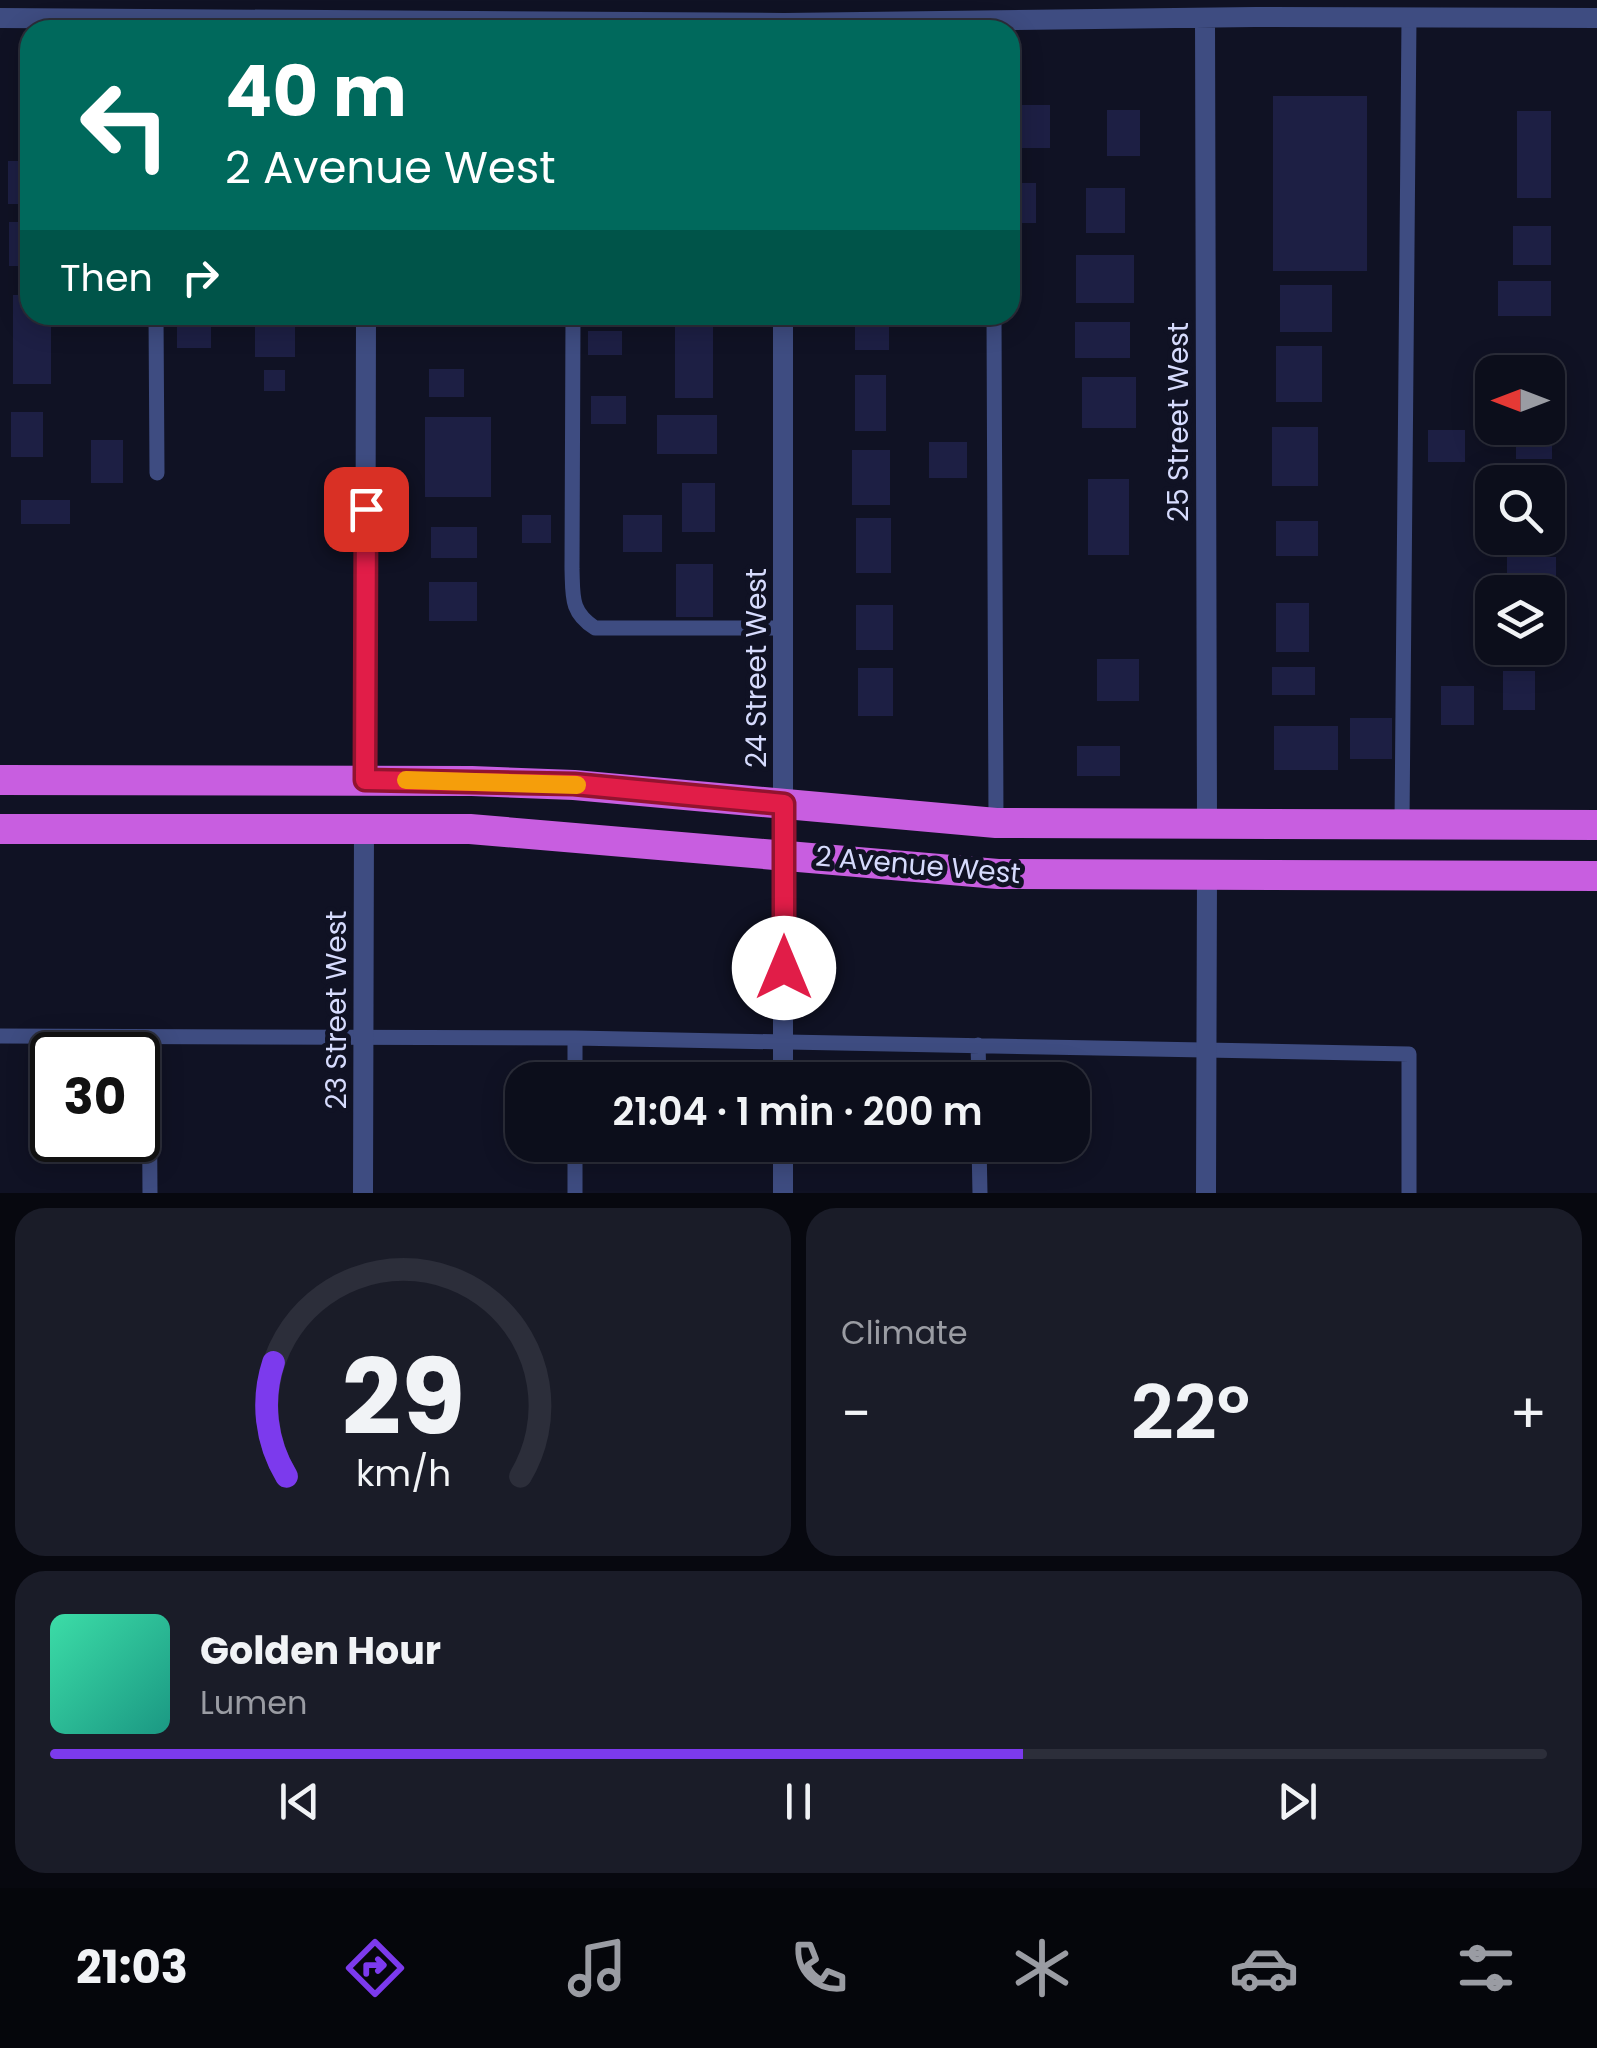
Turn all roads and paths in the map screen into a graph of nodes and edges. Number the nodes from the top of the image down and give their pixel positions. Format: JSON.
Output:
{"nodes":[{"id":1,"x":0,"y":18,"type":"edge"},
{"id":2,"x":1205,"y":18,"type":"junction"},
{"id":3,"x":1410,"y":18,"type":"junction"},
{"id":4,"x":1597,"y":18,"type":"edge"},
{"id":5,"x":105,"y":20,"type":"edge"},
{"id":6,"x":1020,"y":24,"type":"edge"},
{"id":7,"x":156,"y":325,"type":"edge"},
{"id":8,"x":366,"y":325,"type":"edge"},
{"id":9,"x":573,"y":325,"type":"edge"},
{"id":10,"x":784,"y":325,"type":"edge"},
{"id":11,"x":994,"y":325,"type":"edge"},
{"id":12,"x":157,"y":473,"type":"dead end"},
{"id":13,"x":784,"y":628,"type":"junction"},
{"id":14,"x":0,"y":780,"type":"edge"},
{"id":15,"x":365,"y":780,"type":"junction"},
{"id":16,"x":784,"y":804,"type":"junction"},
{"id":17,"x":996,"y":823,"type":"junction"},
{"id":18,"x":1402,"y":824,"type":"junction"},
{"id":19,"x":1207,"y":825,"type":"junction"},
{"id":20,"x":1597,"y":825,"type":"edge"},
{"id":21,"x":364,"y":827,"type":"junction"},
{"id":22,"x":0,"y":830,"type":"edge"},
{"id":23,"x":784,"y":854,"type":"junction"},
{"id":24,"x":1207,"y":874,"type":"junction"},
{"id":25,"x":1597,"y":876,"type":"edge"},
{"id":26,"x":0,"y":1036,"type":"edge"},
{"id":27,"x":30,"y":1036,"type":"edge"},
{"id":28,"x":160,"y":1038,"type":"edge"},
{"id":29,"x":362,"y":1038,"type":"junction"},
{"id":30,"x":576,"y":1038,"type":"junction"},
{"id":31,"x":784,"y":1043,"type":"junction"},
{"id":32,"x":978,"y":1046,"type":"junction"},
{"id":33,"x":1206,"y":1051,"type":"junction"},
{"id":34,"x":575,"y":1062,"type":"edge"},
{"id":35,"x":784,"y":1062,"type":"edge"},
{"id":36,"x":978,"y":1062,"type":"edge"},
{"id":37,"x":150,"y":1162,"type":"edge"},
{"id":38,"x":575,"y":1162,"type":"edge"},
{"id":39,"x":784,"y":1162,"type":"edge"},
{"id":40,"x":979,"y":1162,"type":"edge"},
{"id":41,"x":150,"y":1193,"type":"edge"},
{"id":42,"x":363,"y":1193,"type":"edge"},
{"id":43,"x":575,"y":1193,"type":"edge"},
{"id":44,"x":784,"y":1193,"type":"edge"},
{"id":45,"x":980,"y":1193,"type":"edge"},
{"id":46,"x":1206,"y":1193,"type":"edge"},
{"id":47,"x":1409,"y":1193,"type":"edge"}],
"edges":[{"from":1,"to":5,"type":"street"},
{"from":2,"to":3,"type":"street"},
{"from":2,"to":6,"type":"street"},
{"from":2,"to":19,"type":"street","name":"25 Street West"},
{"from":3,"to":4,"type":"street"},
{"from":3,"to":18,"type":"lane"},
{"from":7,"to":12,"type":"lane"},
{"from":8,"to":15,"type":"street"},
{"from":9,"to":13,"type":"lane"},
{"from":10,"to":13,"type":"street","name":"24 Street West"},
{"from":11,"to":17,"type":"lane"},
{"from":13,"to":16,"type":"street","name":"24 Street West"},
{"from":14,"to":15,"type":"highway","name":"2 Avenue West"},
{"from":15,"to":16,"type":"highway","name":"2 Avenue West"},
{"from":16,"to":17,"type":"highway","name":"2 Avenue West"},
{"from":16,"to":23,"type":"street","name":"24 Street West"},
{"from":17,"to":19,"type":"highway","name":"2 Avenue West"},
{"from":18,"to":19,"type":"highway","name":"2 Avenue West"},
{"from":18,"to":20,"type":"highway","name":"2 Avenue West"},
{"from":21,"to":22,"type":"highway","name":"2 Avenue West"},
{"from":21,"to":23,"type":"highway","name":"2 Avenue West"},
{"from":21,"to":29,"type":"street","name":"23 Street West"},
{"from":23,"to":24,"type":"highway","name":"2 Avenue West"},
{"from":23,"to":31,"type":"street","name":"24 Street West"},
{"from":24,"to":25,"type":"highway","name":"2 Avenue West"},
{"from":24,"to":33,"type":"street"},
{"from":26,"to":27,"type":"lane"},
{"from":28,"to":29,"type":"lane"},
{"from":29,"to":30,"type":"lane"},
{"from":29,"to":42,"type":"street","name":"23 Street West"},
{"from":30,"to":31,"type":"lane"},
{"from":30,"to":34,"type":"lane"},
{"from":31,"to":32,"type":"lane"},
{"from":31,"to":35,"type":"street","name":"24 Street West"},
{"from":32,"to":33,"type":"lane"},
{"from":32,"to":36,"type":"lane"},
{"from":33,"to":46,"type":"street"},
{"from":33,"to":47,"type":"lane"},
{"from":37,"to":41,"type":"lane"},
{"from":38,"to":43,"type":"lane"},
{"from":39,"to":44,"type":"street"},
{"from":40,"to":45,"type":"lane"}]}
